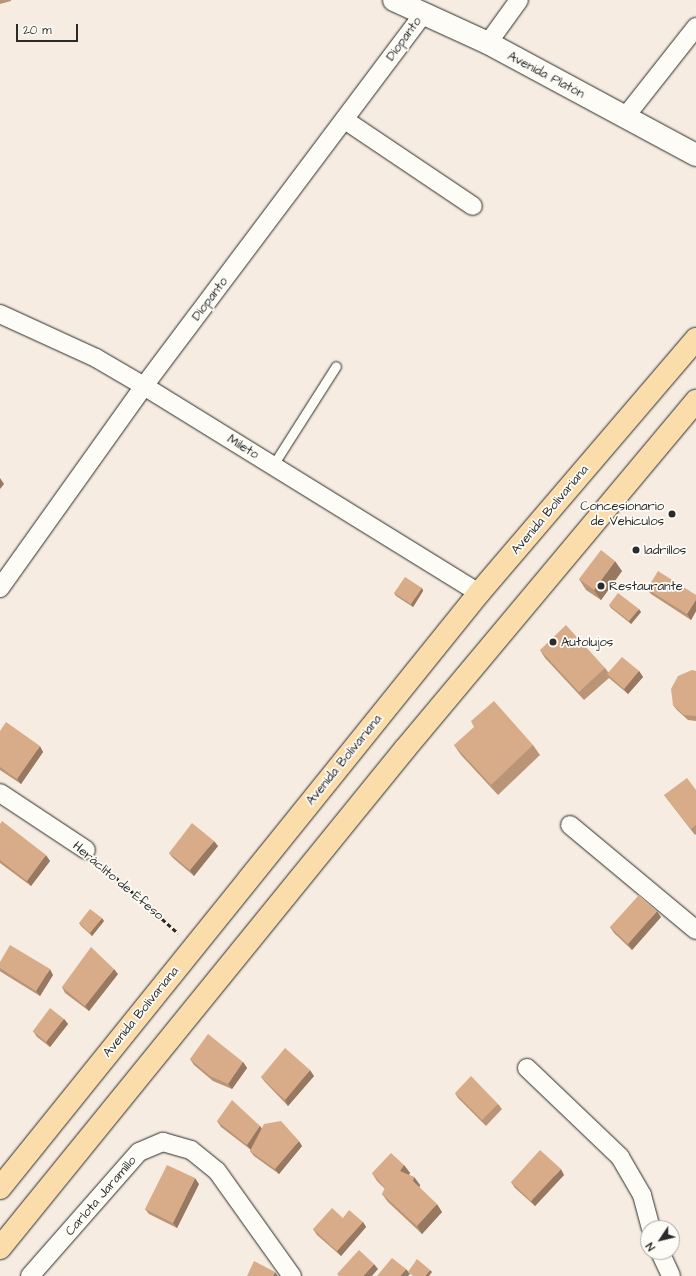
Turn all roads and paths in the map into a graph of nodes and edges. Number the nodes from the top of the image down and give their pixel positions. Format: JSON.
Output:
{"nodes":[{"id":1,"x":394,"y":0,"type":"edge"},
{"id":2,"x":519,"y":0,"type":"edge"},
{"id":3,"x":424,"y":13,"type":"junction"},
{"id":4,"x":696,"y":27,"type":"edge"},
{"id":5,"x":488,"y":43,"type":"junction"},
{"id":6,"x":625,"y":117,"type":"junction"},
{"id":7,"x":345,"y":120,"type":"junction"},
{"id":8,"x":696,"y":155,"type":"edge"},
{"id":9,"x":473,"y":206,"type":"dead end"},
{"id":10,"x":0,"y":314,"type":"edge"},
{"id":11,"x":696,"y":339,"type":"edge"},
{"id":12,"x":336,"y":366,"type":"dead end"},
{"id":13,"x":144,"y":386,"type":"junction"},
{"id":14,"x":696,"y":401,"type":"edge"},
{"id":15,"x":273,"y":465,"type":"junction"},
{"id":16,"x":0,"y":588,"type":"edge"},
{"id":17,"x":479,"y":593,"type":"junction"},
{"id":18,"x":0,"y":793,"type":"edge"},
{"id":19,"x":570,"y":825,"type":"dead end"},
{"id":20,"x":86,"y":850,"type":"joint"},
{"id":21,"x":696,"y":930,"type":"edge"},
{"id":22,"x":194,"y":946,"type":"junction"},
{"id":23,"x":527,"y":1068,"type":"dead end"},
{"id":24,"x":0,"y":1188,"type":"edge"},
{"id":25,"x":649,"y":1220,"type":"edge"},
{"id":26,"x":0,"y":1248,"type":"edge"},
{"id":27,"x":664,"y":1260,"type":"edge"},
{"id":28,"x":30,"y":1276,"type":"edge"},
{"id":29,"x":292,"y":1276,"type":"edge"},
{"id":30,"x":671,"y":1276,"type":"edge"}],
"edges":[{"from":1,"to":3,"type":"street","name":"Avenida Platón"},
{"from":2,"to":5,"type":"street"},
{"from":3,"to":5,"type":"street","name":"Avenida Platón"},
{"from":3,"to":7,"type":"street","name":"Diopanto"},
{"from":4,"to":6,"type":"street"},
{"from":5,"to":6,"type":"street","name":"Avenida Platón"},
{"from":6,"to":8,"type":"street","name":"Avenida Platón"},
{"from":7,"to":9,"type":"street"},
{"from":7,"to":13,"type":"street","name":"Diopanto"},
{"from":10,"to":13,"type":"street","name":"Mileto"},
{"from":11,"to":17,"type":"highway","name":"Avenida Bolivariana"},
{"from":12,"to":15,"type":"lane"},
{"from":13,"to":15,"type":"street","name":"Mileto"},
{"from":13,"to":16,"type":"street","name":"Diopanto"},
{"from":14,"to":26,"type":"highway"},
{"from":15,"to":17,"type":"street","name":"Mileto"},
{"from":17,"to":22,"type":"highway","name":"Avenida Bolivariana"},
{"from":18,"to":20,"type":"street","name":"Heráclito de Éfeso"},
{"from":19,"to":21,"type":"street"},
{"from":20,"to":22,"type":"path","name":"Heráclito de Éfeso"},
{"from":22,"to":24,"type":"highway","name":"Avenida Bolivariana"},
{"from":23,"to":25,"type":"street"},
{"from":27,"to":30,"type":"street"},
{"from":28,"to":29,"type":"street","name":"Carlota Jaramillo"}]}
